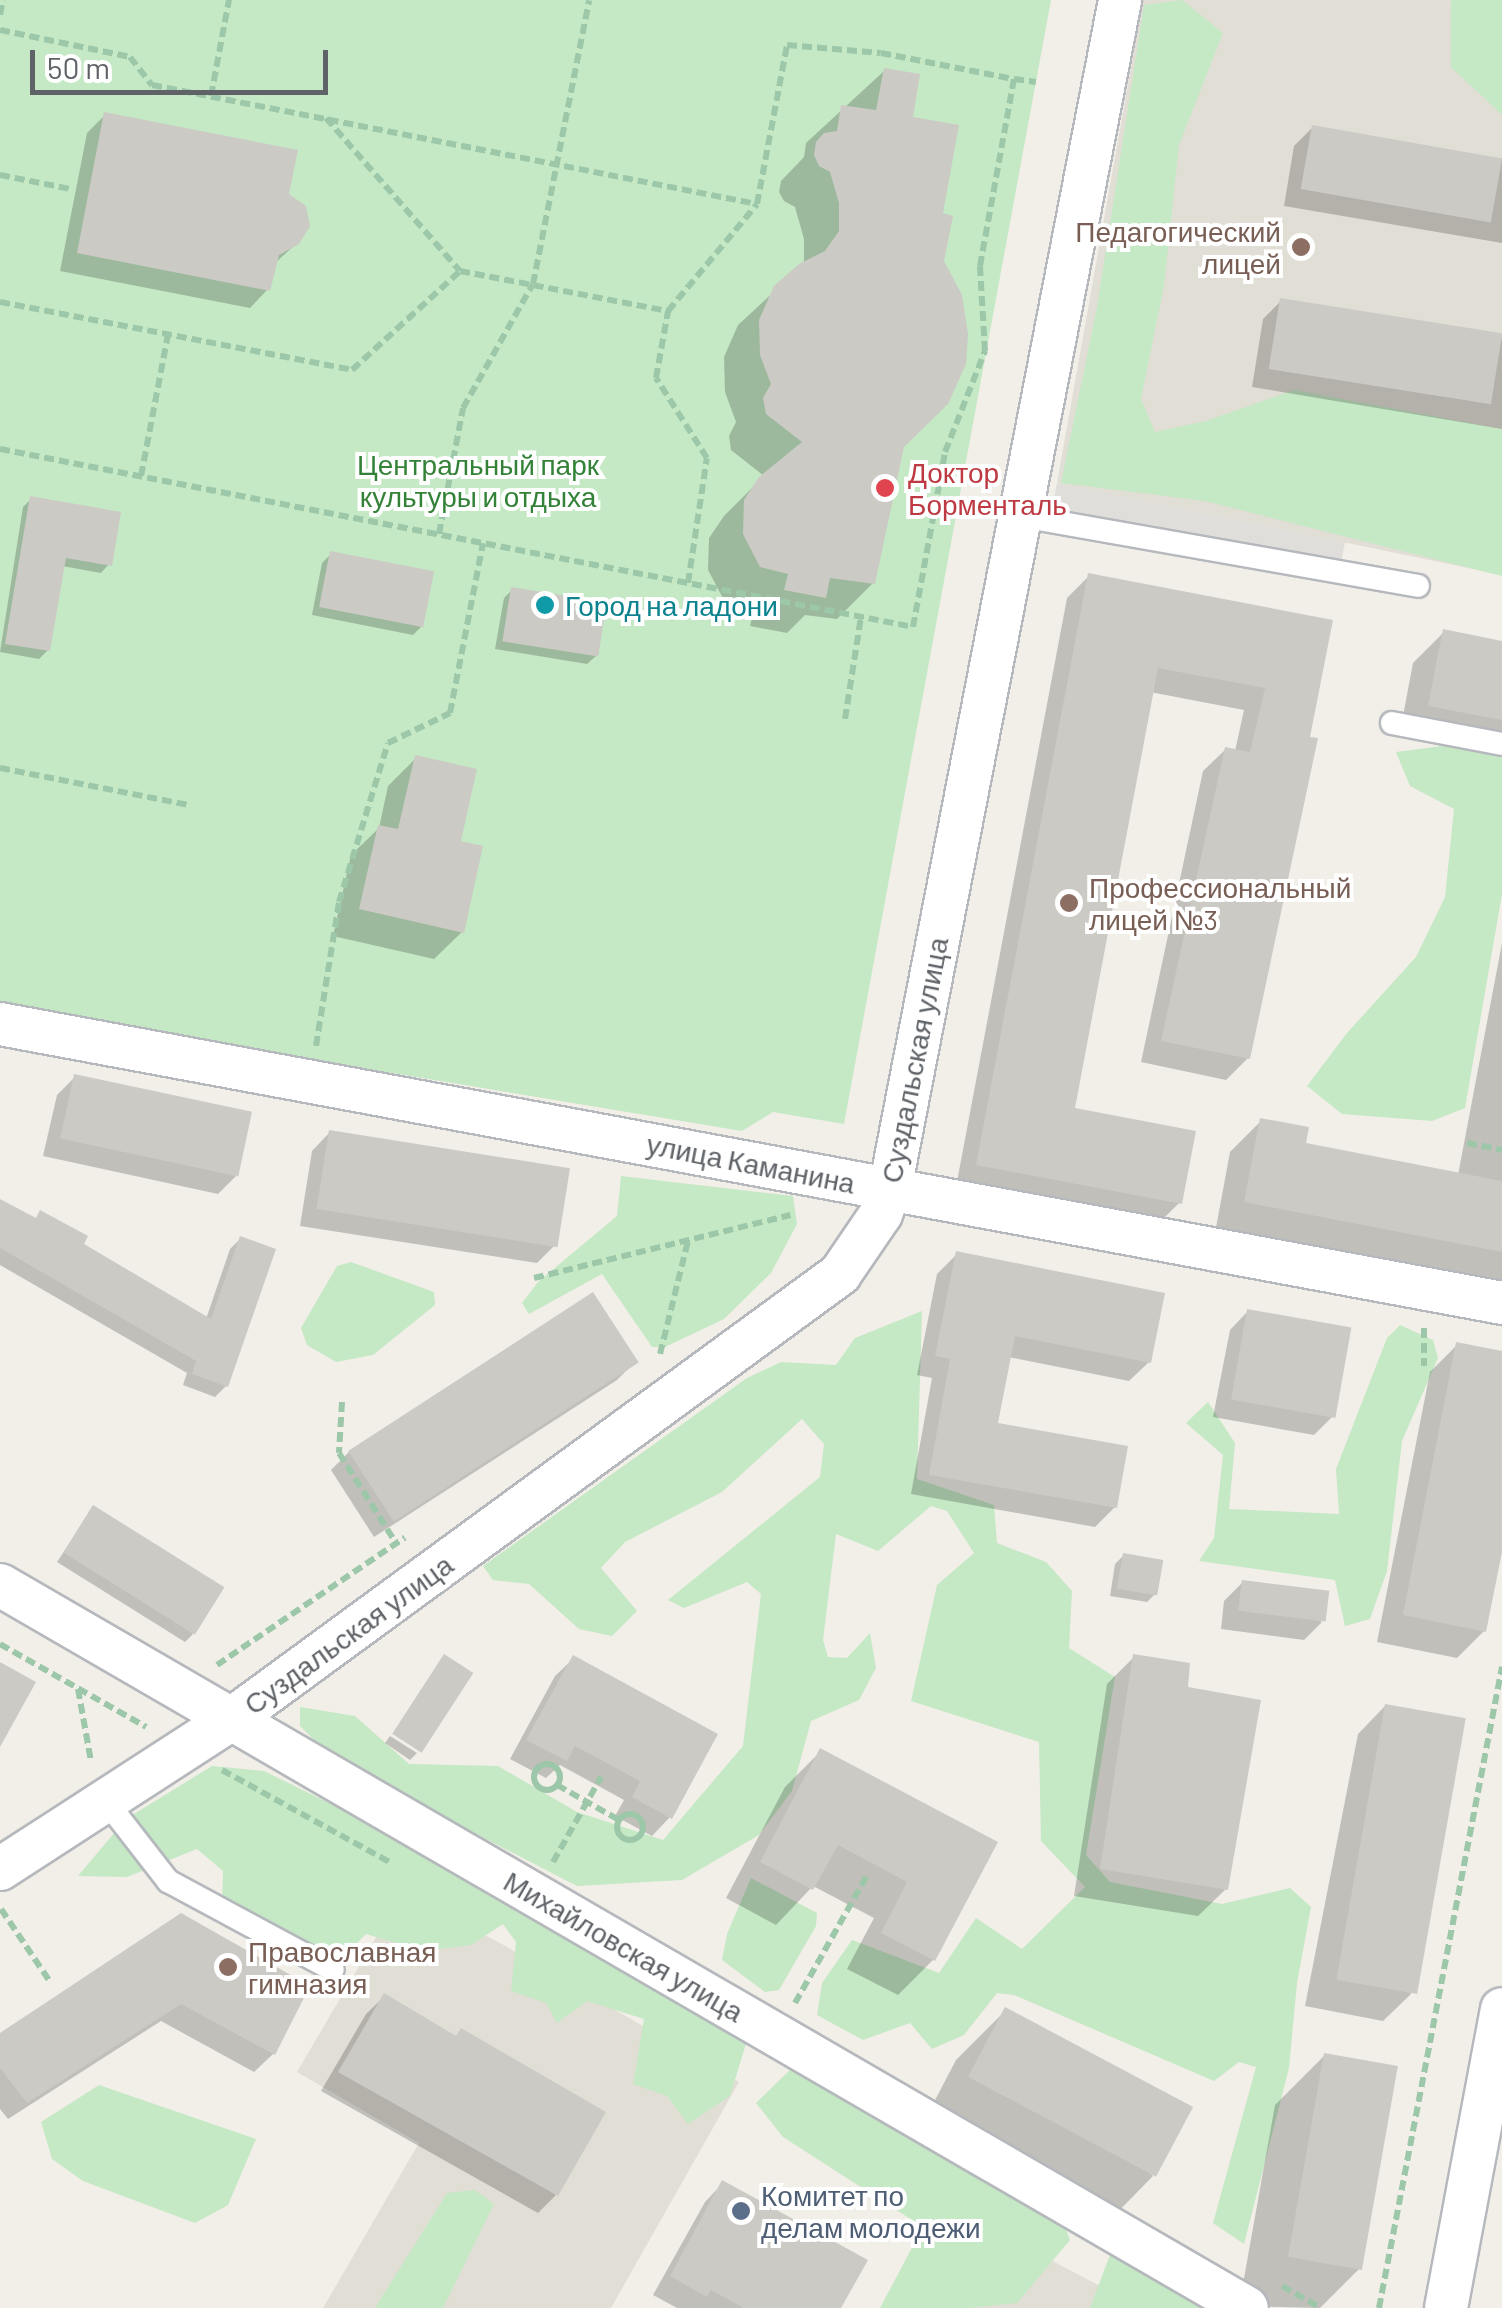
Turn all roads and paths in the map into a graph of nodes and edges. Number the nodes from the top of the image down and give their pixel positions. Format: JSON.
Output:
{"nodes":[{"id":1,"x":3,"y":0,"type":"edge"},
{"id":2,"x":229,"y":0,"type":"edge"},
{"id":3,"x":589,"y":0,"type":"edge"},
{"id":4,"x":1120,"y":0,"type":"edge"},
{"id":5,"x":0,"y":16,"type":"edge"},
{"id":6,"x":0,"y":30,"type":"edge"},
{"id":7,"x":1014,"y":79,"type":"junction"},
{"id":8,"x":1036,"y":82,"type":"dead end"},
{"id":9,"x":211,"y":96,"type":"junction"},
{"id":10,"x":326,"y":117,"type":"junction"},
{"id":11,"x":557,"y":164,"type":"junction"},
{"id":12,"x":0,"y":175,"type":"edge"},
{"id":13,"x":70,"y":189,"type":"dead end"},
{"id":14,"x":757,"y":204,"type":"junction"},
{"id":15,"x":460,"y":271,"type":"junction"},
{"id":16,"x":533,"y":284,"type":"junction"},
{"id":17,"x":0,"y":302,"type":"edge"},
{"id":18,"x":668,"y":311,"type":"junction"},
{"id":19,"x":168,"y":334,"type":"junction"},
{"id":20,"x":0,"y":449,"type":"edge"},
{"id":21,"x":141,"y":476,"type":"junction"},
{"id":22,"x":1022,"y":516,"type":"junction"},
{"id":23,"x":440,"y":534,"type":"junction"},
{"id":24,"x":483,"y":544,"type":"junction"},
{"id":25,"x":688,"y":583,"type":"junction"},
{"id":26,"x":1418,"y":586,"type":"dead end"},
{"id":27,"x":860,"y":618,"type":"junction"},
{"id":28,"x":845,"y":720,"type":"dead end"},
{"id":29,"x":1392,"y":723,"type":"dead end"},
{"id":30,"x":1502,"y":744,"type":"edge"},
{"id":31,"x":0,"y":768,"type":"edge"},
{"id":32,"x":189,"y":806,"type":"dead end"},
{"id":33,"x":0,"y":1024,"type":"edge"},
{"id":34,"x":310,"y":1080,"type":"junction"},
{"id":35,"x":1467,"y":1143,"type":"dead end"},
{"id":36,"x":1502,"y":1150,"type":"edge"},
{"id":37,"x":890,"y":1189,"type":"junction"},
{"id":38,"x":799,"y":1212,"type":"dead end"},
{"id":39,"x":688,"y":1241,"type":"junction"},
{"id":40,"x":534,"y":1278,"type":"dead end"},
{"id":41,"x":1502,"y":1303,"type":"edge"},
{"id":42,"x":1424,"y":1320,"type":"dead end"},
{"id":43,"x":1435,"y":1322,"type":"dead end"},
{"id":44,"x":657,"y":1365,"type":"dead end"},
{"id":45,"x":342,"y":1402,"type":"dead end"},
{"id":46,"x":396,"y":1543,"type":"dead end"},
{"id":47,"x":0,"y":1584,"type":"edge"},
{"id":48,"x":0,"y":1644,"type":"edge"},
{"id":49,"x":1502,"y":1668,"type":"edge"},
{"id":50,"x":78,"y":1688,"type":"junction"},
{"id":51,"x":233,"y":1718,"type":"junction"},
{"id":52,"x":186,"y":1750,"type":"junction"},
{"id":53,"x":92,"y":1761,"type":"dead end"},
{"id":54,"x":601,"y":1777,"type":"dead end"},
{"id":55,"x":557,"y":1785,"type":"junction"},
{"id":56,"x":106,"y":1800,"type":"junction"},
{"id":57,"x":587,"y":1802,"type":"junction"},
{"id":58,"x":619,"y":1820,"type":"junction"},
{"id":59,"x":550,"y":1868,"type":"dead end"},
{"id":60,"x":0,"y":1869,"type":"edge"},
{"id":61,"x":866,"y":1877,"type":"dead end"},
{"id":62,"x":0,"y":1908,"type":"edge"},
{"id":63,"x":333,"y":1970,"type":"dead end"},
{"id":64,"x":51,"y":1983,"type":"dead end"},
{"id":65,"x":1502,"y":2009,"type":"edge"},
{"id":66,"x":777,"y":2035,"type":"junction"},
{"id":67,"x":1247,"y":2308,"type":"edge"},
{"id":68,"x":1380,"y":2308,"type":"edge"},
{"id":69,"x":1446,"y":2308,"type":"edge"}],
"edges":[{"from":1,"to":5,"type":"path"},
{"from":2,"to":9,"type":"path"},
{"from":3,"to":11,"type":"path"},
{"from":4,"to":22,"type":"street","name":"Суздальская улица"},
{"from":6,"to":9,"type":"path"},
{"from":7,"to":8,"type":"path"},
{"from":7,"to":14,"type":"path"},
{"from":7,"to":27,"type":"path"},
{"from":9,"to":10,"type":"path"},
{"from":10,"to":11,"type":"path"},
{"from":10,"to":15,"type":"path"},
{"from":11,"to":14,"type":"path"},
{"from":11,"to":16,"type":"path"},
{"from":12,"to":13,"type":"path"},
{"from":14,"to":18,"type":"path"},
{"from":15,"to":16,"type":"path"},
{"from":15,"to":19,"type":"path"},
{"from":16,"to":18,"type":"path"},
{"from":16,"to":23,"type":"path"},
{"from":17,"to":19,"type":"path"},
{"from":18,"to":25,"type":"path"},
{"from":19,"to":21,"type":"path"},
{"from":20,"to":21,"type":"path"},
{"from":21,"to":23,"type":"path"},
{"from":22,"to":26,"type":"lane"},
{"from":22,"to":37,"type":"street","name":"Суздальская улица"},
{"from":23,"to":24,"type":"path"},
{"from":24,"to":25,"type":"path"},
{"from":24,"to":34,"type":"path"},
{"from":25,"to":27,"type":"path"},
{"from":27,"to":28,"type":"path"},
{"from":29,"to":30,"type":"lane"},
{"from":31,"to":32,"type":"path"},
{"from":33,"to":34,"type":"street","name":"улица Каманина"},
{"from":34,"to":37,"type":"street","name":"улица Каманина"},
{"from":35,"to":36,"type":"path"},
{"from":37,"to":41,"type":"street","name":"улица Каманина"},
{"from":37,"to":51,"type":"street","name":"Суздальская улица"},
{"from":38,"to":39,"type":"path"},
{"from":39,"to":40,"type":"path"},
{"from":39,"to":44,"type":"path"},
{"from":42,"to":43,"type":"path"},
{"from":45,"to":46,"type":"path"},
{"from":47,"to":51,"type":"street","name":"Михайловская улица"},
{"from":48,"to":50,"type":"path"},
{"from":49,"to":68,"type":"path"},
{"from":50,"to":52,"type":"path"},
{"from":50,"to":53,"type":"path"},
{"from":51,"to":52,"type":"street","name":"Суздальская улица"},
{"from":51,"to":66,"type":"street","name":"Михайловская улица"},
{"from":52,"to":56,"type":"street","name":"Суздальская улица"},
{"from":54,"to":57,"type":"path"},
{"from":55,"to":55,"type":"path"},
{"from":55,"to":57,"type":"path"},
{"from":56,"to":60,"type":"street","name":"Суздальская улица"},
{"from":56,"to":63,"type":"lane"},
{"from":57,"to":58,"type":"path"},
{"from":57,"to":59,"type":"path"},
{"from":58,"to":58,"type":"path"},
{"from":61,"to":66,"type":"path"},
{"from":62,"to":64,"type":"path"},
{"from":65,"to":69,"type":"street"},
{"from":66,"to":67,"type":"street","name":"Михайловская улица"}]}
